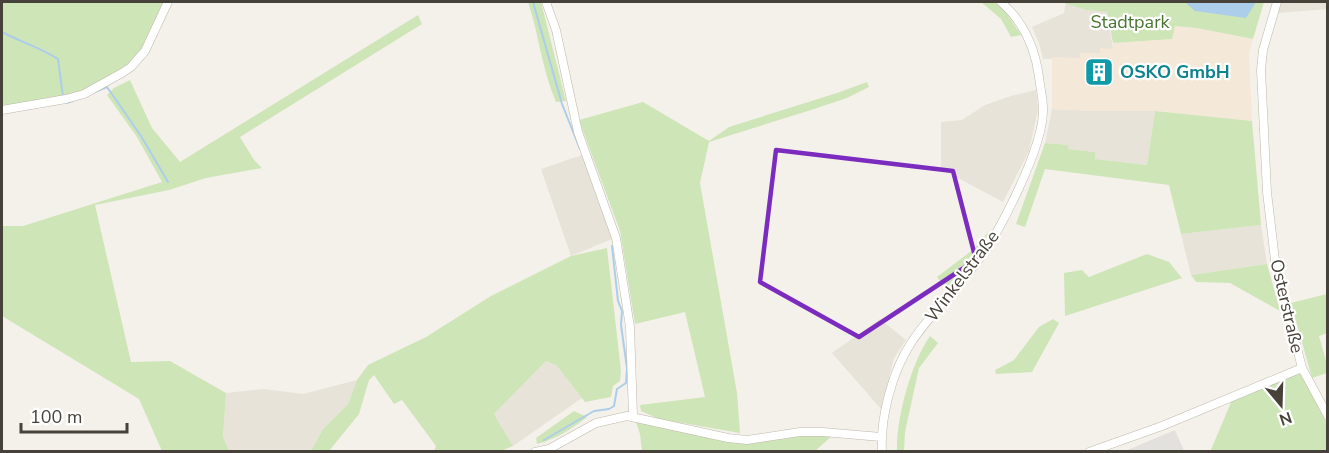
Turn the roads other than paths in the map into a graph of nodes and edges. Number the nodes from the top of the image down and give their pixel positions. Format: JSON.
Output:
{"nodes":[{"id":1,"x":168,"y":2,"type":"edge"},
{"id":2,"x":546,"y":2,"type":"edge"},
{"id":3,"x":1001,"y":2,"type":"edge"},
{"id":4,"x":1277,"y":2,"type":"edge"},
{"id":5,"x":2,"y":110,"type":"edge"},
{"id":6,"x":1302,"y":369,"type":"junction"},
{"id":7,"x":633,"y":416,"type":"junction"},
{"id":8,"x":1328,"y":416,"type":"edge"},
{"id":9,"x":881,"y":437,"type":"junction"},
{"id":10,"x":535,"y":452,"type":"edge"},
{"id":11,"x":882,"y":452,"type":"edge"},
{"id":12,"x":1089,"y":452,"type":"edge"}],
"edges":[{"from":1,"to":5,"type":"street"},
{"from":2,"to":7,"type":"street"},
{"from":3,"to":9,"type":"street","name":"Winkelstraße"},
{"from":4,"to":6,"type":"street","name":"Osterstraße"},
{"from":6,"to":8,"type":"street"},
{"from":6,"to":12,"type":"street","name":"Osterstraße"},
{"from":7,"to":9,"type":"street"},
{"from":7,"to":10,"type":"street"},
{"from":9,"to":11,"type":"street","name":"Winkelstraße"}]}
